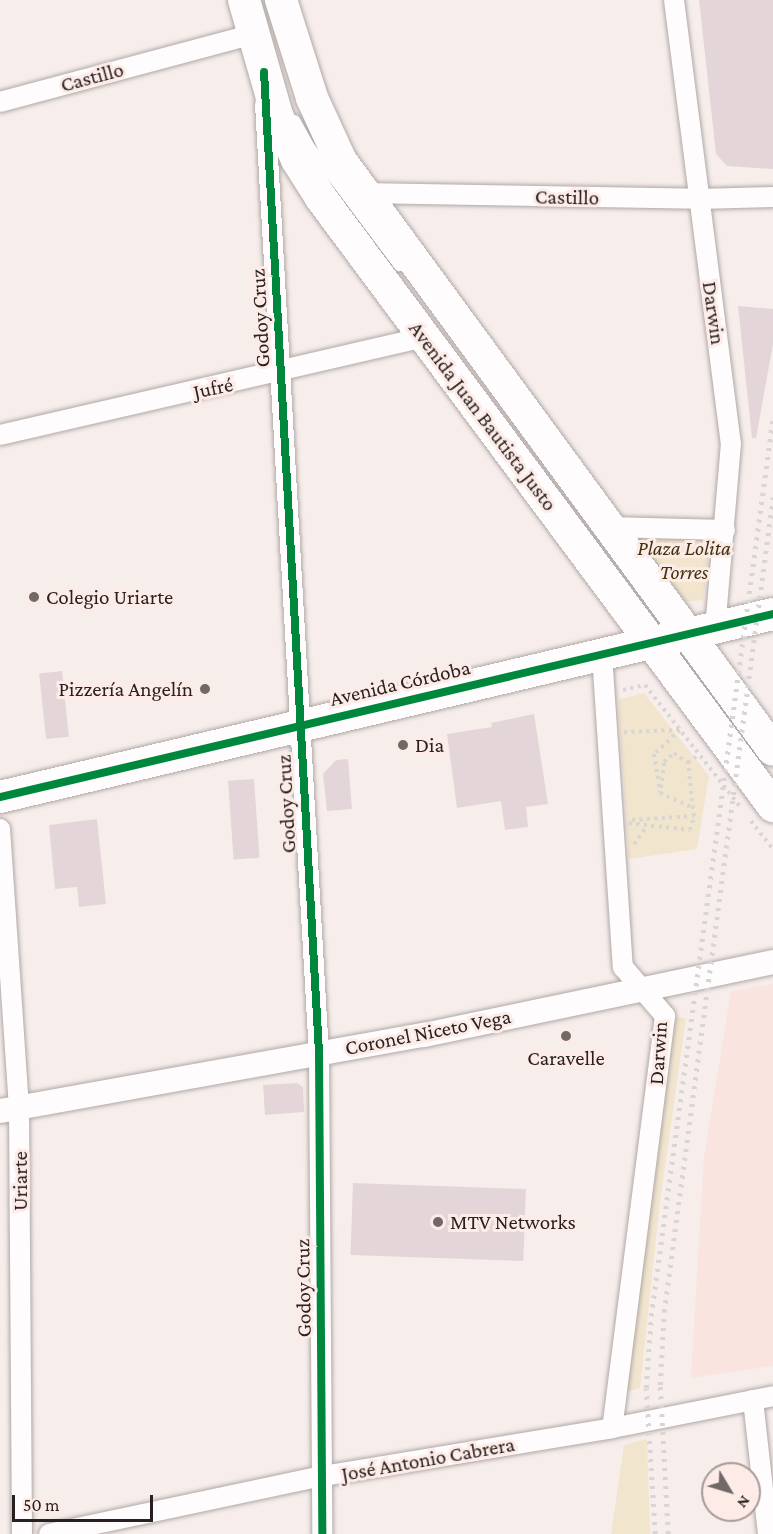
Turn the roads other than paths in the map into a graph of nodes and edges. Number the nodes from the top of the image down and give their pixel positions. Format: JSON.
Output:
{"nodes":[{"id":1,"x":244,"y":0,"type":"edge"},
{"id":2,"x":281,"y":0,"type":"edge"},
{"id":3,"x":674,"y":0,"type":"edge"},
{"id":4,"x":253,"y":34,"type":"junction"},
{"id":5,"x":264,"y":72,"type":"junction"},
{"id":6,"x":0,"y":102,"type":"edge"},
{"id":7,"x":292,"y":109,"type":"dead end"},
{"id":8,"x":362,"y":193,"type":"junction"},
{"id":9,"x":773,"y":196,"type":"edge"},
{"id":10,"x":698,"y":199,"type":"junction"},
{"id":11,"x":408,"y":278,"type":"dead end"},
{"id":12,"x":425,"y":337,"type":"junction"},
{"id":13,"x":281,"y":373,"type":"junction"},
{"id":14,"x":0,"y":435,"type":"edge"},
{"id":15,"x":725,"y":530,"type":"junction"},
{"id":16,"x":602,"y":532,"type":"junction"},
{"id":17,"x":616,"y":557,"type":"dead end"},
{"id":18,"x":643,"y":594,"type":"dead end"},
{"id":19,"x":773,"y":614,"type":"edge"},
{"id":20,"x":678,"y":636,"type":"junction"},
{"id":21,"x":602,"y":654,"type":"junction"},
{"id":22,"x":692,"y":675,"type":"dead end"},
{"id":23,"x":300,"y":725,"type":"junction"},
{"id":24,"x":773,"y":750,"type":"edge"},
{"id":25,"x":773,"y":787,"type":"edge"},
{"id":26,"x":0,"y":797,"type":"edge"},
{"id":27,"x":773,"y":806,"type":"edge"},
{"id":28,"x":0,"y":829,"type":"edge"},
{"id":29,"x":773,"y":962,"type":"edge"},
{"id":30,"x":640,"y":988,"type":"junction"},
{"id":31,"x":319,"y":1053,"type":"junction"},
{"id":32,"x":10,"y":1109,"type":"edge"},
{"id":33,"x":773,"y":1396,"type":"edge"},
{"id":34,"x":753,"y":1400,"type":"junction"},
{"id":35,"x":612,"y":1428,"type":"junction"},
{"id":36,"x":323,"y":1476,"type":"junction"},
{"id":37,"x":22,"y":1534,"type":"edge"},
{"id":38,"x":49,"y":1534,"type":"edge"},
{"id":39,"x":322,"y":1534,"type":"edge"},
{"id":40,"x":768,"y":1534,"type":"edge"}],
"edges":[{"from":1,"to":4,"type":"main road","name":"Avenida Juan Bautista Justo"},
{"from":2,"to":8,"type":"main road","name":"Avenida Juan Bautista Justo"},
{"from":3,"to":10,"type":"street","name":"Darwin"},
{"from":4,"to":5,"type":"main road","name":"Avenida Juan Bautista Justo"},
{"from":4,"to":6,"type":"street","name":"Castillo"},
{"from":5,"to":12,"type":"main road","name":"Avenida Juan Bautista Justo"},
{"from":5,"to":13,"type":"street","name":"Godoy Cruz"},
{"from":7,"to":11,"type":"lane"},
{"from":8,"to":10,"type":"street","name":"Castillo"},
{"from":8,"to":16,"type":"main road","name":"Avenida Juan Bautista Justo"},
{"from":9,"to":10,"type":"street","name":"Castillo"},
{"from":10,"to":15,"type":"street","name":"Darwin"},
{"from":12,"to":13,"type":"street","name":"Jufré"},
{"from":12,"to":20,"type":"main road","name":"Avenida Juan Bautista Justo"},
{"from":13,"to":14,"type":"street","name":"Jufré"},
{"from":13,"to":23,"type":"street","name":"Godoy Cruz"},
{"from":15,"to":16,"type":"street"},
{"from":15,"to":20,"type":"street","name":"Darwin"},
{"from":16,"to":20,"type":"main road","name":"Avenida Juan Bautista Justo"},
{"from":17,"to":18,"type":"lane"},
{"from":19,"to":20,"type":"main road","name":"Avenida Córdoba"},
{"from":20,"to":21,"type":"main road","name":"Avenida Córdoba"},
{"from":20,"to":24,"type":"main road","name":"Avenida Juan Bautista Justo"},
{"from":20,"to":27,"type":"main road","name":"Avenida Juan Bautista Justo"},
{"from":21,"to":23,"type":"main road","name":"Avenida Córdoba"},
{"from":21,"to":30,"type":"street","name":"Darwin"},
{"from":22,"to":25,"type":"lane"},
{"from":23,"to":26,"type":"main road","name":"Avenida Córdoba"},
{"from":23,"to":31,"type":"street","name":"Godoy Cruz"},
{"from":28,"to":32,"type":"street","name":"Uriarte"},
{"from":29,"to":30,"type":"street","name":"Coronel Niceto Vega"},
{"from":30,"to":31,"type":"street","name":"Coronel Niceto Vega"},
{"from":30,"to":35,"type":"street","name":"Darwin"},
{"from":31,"to":32,"type":"street","name":"Coronel Niceto Vega"},
{"from":31,"to":36,"type":"street","name":"Godoy Cruz"},
{"from":32,"to":37,"type":"street","name":"Uriarte"},
{"from":33,"to":34,"type":"street","name":"José Antonio Cabrera"},
{"from":34,"to":35,"type":"street","name":"José Antonio Cabrera"},
{"from":34,"to":40,"type":"street"},
{"from":35,"to":36,"type":"street","name":"José Antonio Cabrera"},
{"from":36,"to":38,"type":"street","name":"José Antonio Cabrera"},
{"from":36,"to":39,"type":"street","name":"Godoy Cruz"}]}
